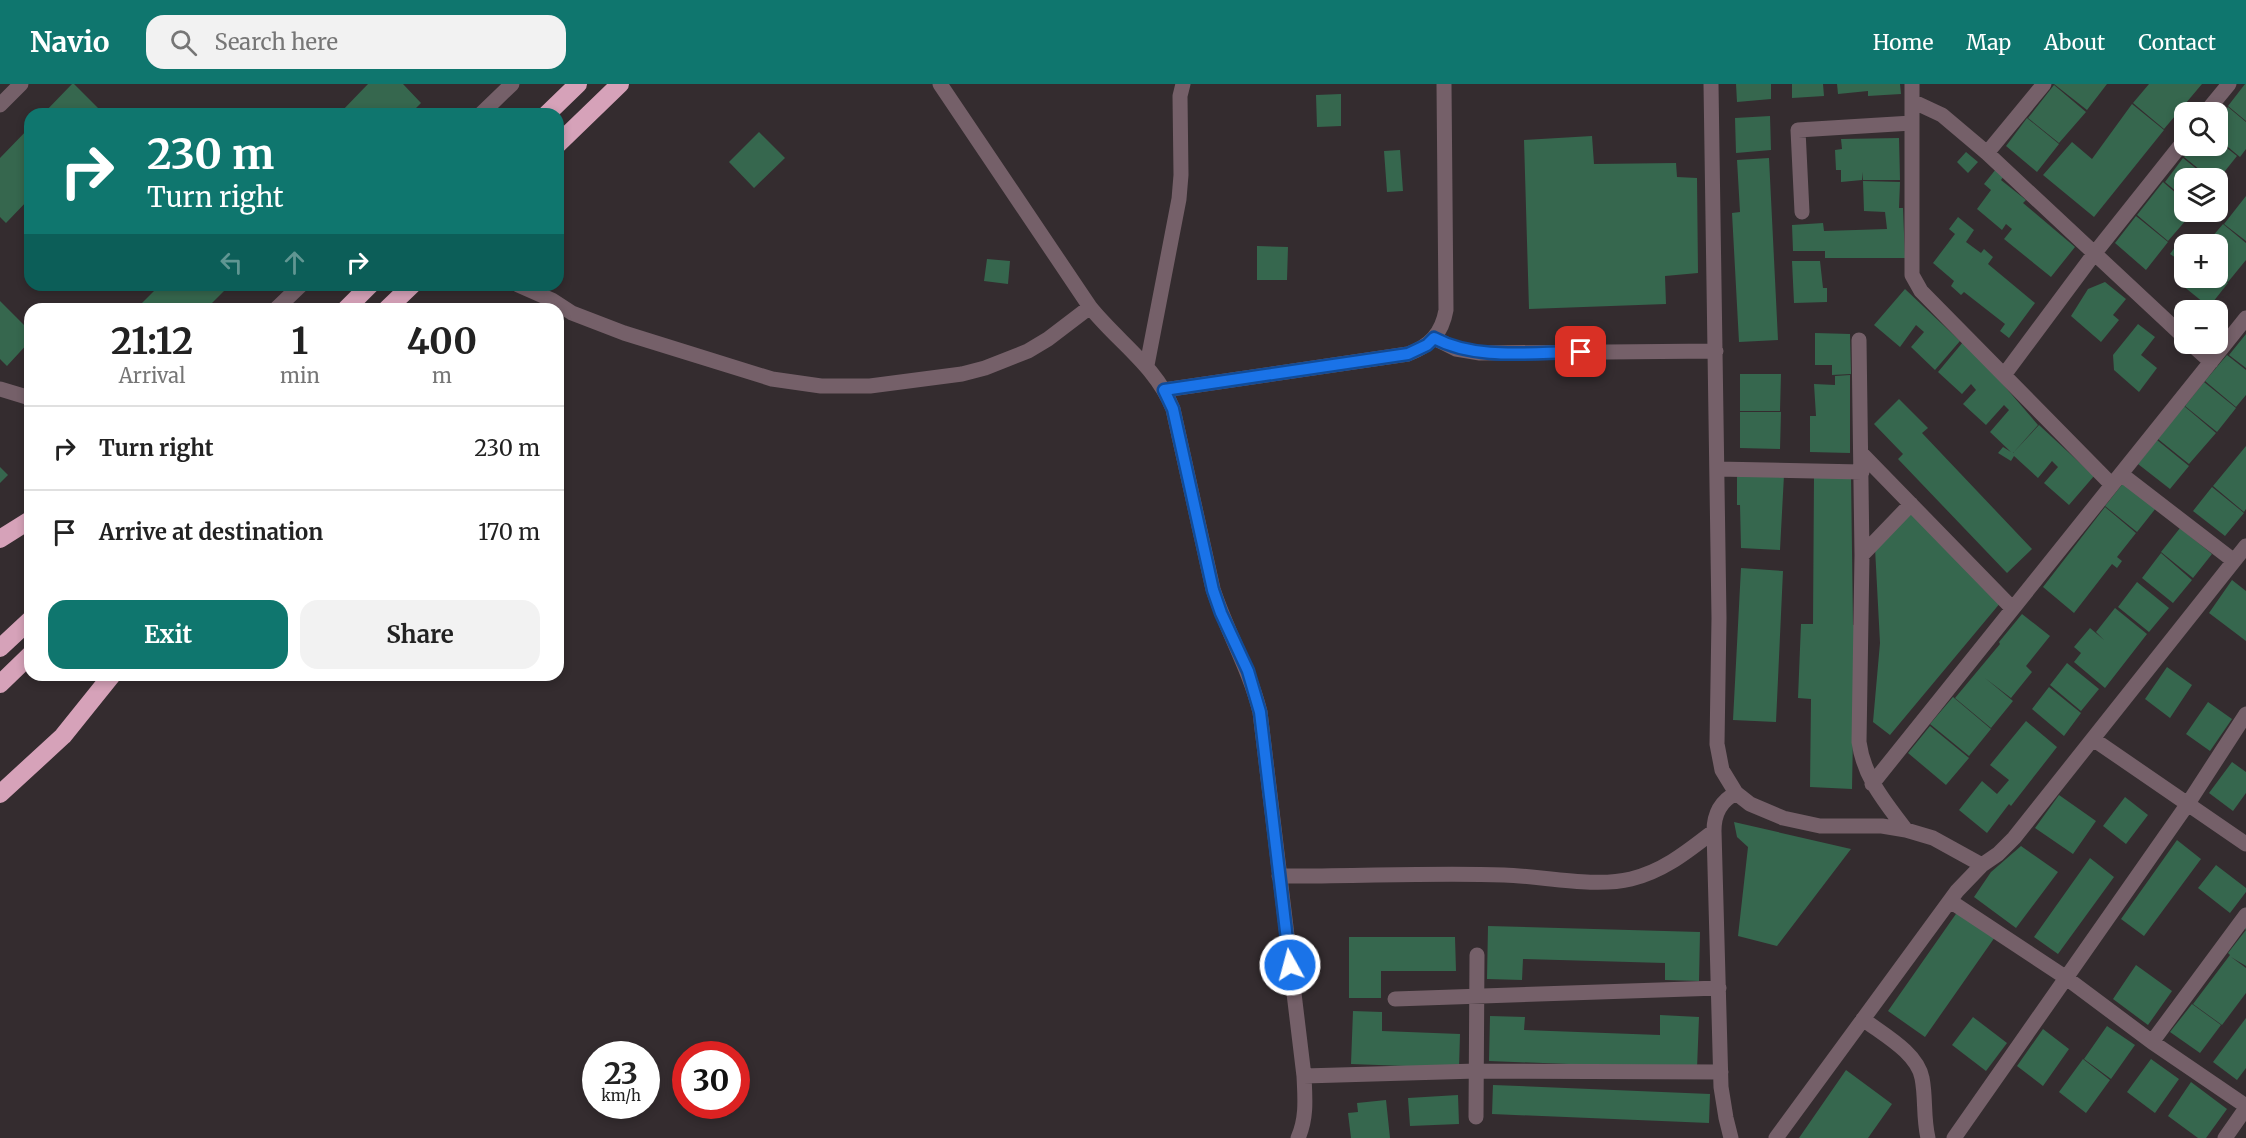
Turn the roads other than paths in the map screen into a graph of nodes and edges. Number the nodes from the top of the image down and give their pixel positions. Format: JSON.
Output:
{"nodes":[{"id":1,"x":21,"y":84,"type":"edge"},
{"id":2,"x":512,"y":84,"type":"edge"},
{"id":3,"x":578,"y":84,"type":"edge"},
{"id":4,"x":620,"y":84,"type":"edge"},
{"id":5,"x":940,"y":84,"type":"edge"},
{"id":6,"x":1182,"y":84,"type":"edge"},
{"id":7,"x":1444,"y":84,"type":"edge"},
{"id":8,"x":1711,"y":84,"type":"edge"},
{"id":9,"x":1912,"y":84,"type":"edge"},
{"id":10,"x":2044,"y":84,"type":"edge"},
{"id":11,"x":2229,"y":84,"type":"edge"},
{"id":12,"x":1912,"y":101,"type":"junction"},
{"id":13,"x":2214,"y":102,"type":"edge"},
{"id":14,"x":0,"y":105,"type":"edge"},
{"id":15,"x":487,"y":108,"type":"edge"},
{"id":16,"x":553,"y":108,"type":"edge"},
{"id":17,"x":1912,"y":123,"type":"junction"},
{"id":18,"x":564,"y":138,"type":"edge"},
{"id":19,"x":1987,"y":153,"type":"junction"},
{"id":20,"x":2174,"y":154,"type":"edge"},
{"id":21,"x":1802,"y":212,"type":"dead end"},
{"id":22,"x":2094,"y":254,"type":"junction"},
{"id":23,"x":295,"y":291,"type":"edge"},
{"id":24,"x":364,"y":291,"type":"edge"},
{"id":25,"x":406,"y":291,"type":"edge"},
{"id":26,"x":532,"y":291,"type":"edge"},
{"id":27,"x":282,"y":303,"type":"edge"},
{"id":28,"x":352,"y":303,"type":"edge"},
{"id":29,"x":395,"y":303,"type":"edge"},
{"id":30,"x":557,"y":303,"type":"edge"},
{"id":31,"x":1090,"y":307,"type":"junction"},
{"id":32,"x":564,"y":308,"type":"edge"},
{"id":33,"x":2246,"y":318,"type":"edge"},
{"id":34,"x":2174,"y":328,"type":"edge"},
{"id":35,"x":1434,"y":338,"type":"junction"},
{"id":36,"x":1859,"y":340,"type":"dead end"},
{"id":37,"x":1716,"y":351,"type":"junction"},
{"id":38,"x":2202,"y":354,"type":"edge"},
{"id":39,"x":2211,"y":362,"type":"junction"},
{"id":40,"x":1147,"y":365,"type":"junction"},
{"id":41,"x":2004,"y":375,"type":"junction"},
{"id":42,"x":0,"y":389,"type":"edge"},
{"id":43,"x":1164,"y":390,"type":"junction"},
{"id":44,"x":24,"y":396,"type":"edge"},
{"id":45,"x":1862,"y":454,"type":"junction"},
{"id":46,"x":1717,"y":469,"type":"junction"},
{"id":47,"x":1862,"y":472,"type":"junction"},
{"id":48,"x":2116,"y":480,"type":"junction"},
{"id":49,"x":1911,"y":504,"type":"junction"},
{"id":50,"x":24,"y":524,"type":"edge"},
{"id":51,"x":0,"y":539,"type":"edge"},
{"id":52,"x":2246,"y":546,"type":"edge"},
{"id":53,"x":1862,"y":555,"type":"junction"},
{"id":54,"x":2234,"y":561,"type":"junction"},
{"id":55,"x":2012,"y":608,"type":"junction"},
{"id":56,"x":24,"y":626,"type":"edge"},
{"id":57,"x":0,"y":648,"type":"edge"},
{"id":58,"x":24,"y":661,"type":"edge"},
{"id":59,"x":107,"y":681,"type":"edge"},
{"id":60,"x":0,"y":684,"type":"edge"},
{"id":61,"x":2246,"y":714,"type":"edge"},
{"id":62,"x":2093,"y":739,"type":"junction"},
{"id":63,"x":1872,"y":784,"type":"junction"},
{"id":64,"x":1736,"y":793,"type":"junction"},
{"id":65,"x":0,"y":794,"type":"edge"},
{"id":66,"x":2187,"y":805,"type":"junction"},
{"id":67,"x":1906,"y":830,"type":"junction"},
{"id":68,"x":1714,"y":831,"type":"junction"},
{"id":69,"x":2246,"y":844,"type":"edge"},
{"id":70,"x":1982,"y":866,"type":"junction"},
{"id":71,"x":1279,"y":876,"type":"junction"},
{"id":72,"x":1950,"y":901,"type":"junction"},
{"id":73,"x":2246,"y":915,"type":"edge"},
{"id":74,"x":1477,"y":954,"type":"dead end"},
{"id":75,"x":2065,"y":977,"type":"junction"},
{"id":76,"x":1719,"y":988,"type":"junction"},
{"id":77,"x":1478,"y":996,"type":"junction"},
{"id":78,"x":1395,"y":999,"type":"dead end"},
{"id":79,"x":1863,"y":1018,"type":"junction"},
{"id":80,"x":2152,"y":1042,"type":"junction"},
{"id":81,"x":1477,"y":1071,"type":"junction"},
{"id":82,"x":1721,"y":1072,"type":"junction"},
{"id":83,"x":1304,"y":1076,"type":"junction"},
{"id":84,"x":2246,"y":1107,"type":"edge"},
{"id":85,"x":1476,"y":1117,"type":"dead end"},
{"id":86,"x":1298,"y":1138,"type":"edge"},
{"id":87,"x":1731,"y":1138,"type":"edge"},
{"id":88,"x":1776,"y":1138,"type":"edge"},
{"id":89,"x":1928,"y":1138,"type":"edge"},
{"id":90,"x":1954,"y":1138,"type":"edge"},
{"id":91,"x":2225,"y":1138,"type":"edge"}],
"edges":[{"from":1,"to":14,"type":"street"},
{"from":2,"to":15,"type":"street"},
{"from":3,"to":16,"type":"highway"},
{"from":4,"to":18,"type":"highway"},
{"from":5,"to":31,"type":"street"},
{"from":6,"to":40,"type":"street"},
{"from":7,"to":35,"type":"street"},
{"from":8,"to":37,"type":"street"},
{"from":9,"to":12,"type":"street"},
{"from":10,"to":19,"type":"street"},
{"from":11,"to":13,"type":"street"},
{"from":12,"to":17,"type":"street"},
{"from":12,"to":19,"type":"street"},
{"from":17,"to":21,"type":"street"},
{"from":17,"to":41,"type":"street"},
{"from":19,"to":22,"type":"street"},
{"from":20,"to":22,"type":"street"},
{"from":22,"to":34,"type":"street"},
{"from":22,"to":41,"type":"street"},
{"from":23,"to":27,"type":"street"},
{"from":24,"to":28,"type":"highway"},
{"from":25,"to":29,"type":"highway"},
{"from":26,"to":30,"type":"street"},
{"from":31,"to":32,"type":"street"},
{"from":31,"to":40,"type":"street"},
{"from":33,"to":39,"type":"street"},
{"from":35,"to":37,"type":"street"},
{"from":35,"to":43,"type":"street"},
{"from":36,"to":45,"type":"street"},
{"from":37,"to":46,"type":"street"},
{"from":38,"to":39,"type":"street"},
{"from":39,"to":48,"type":"street"},
{"from":40,"to":43,"type":"street"},
{"from":41,"to":48,"type":"street"},
{"from":42,"to":44,"type":"street"},
{"from":43,"to":71,"type":"street"},
{"from":45,"to":47,"type":"street"},
{"from":45,"to":49,"type":"street"},
{"from":46,"to":47,"type":"street"},
{"from":46,"to":64,"type":"street"},
{"from":47,"to":53,"type":"street"},
{"from":48,"to":54,"type":"street"},
{"from":48,"to":55,"type":"street"},
{"from":49,"to":53,"type":"street"},
{"from":49,"to":55,"type":"street"},
{"from":50,"to":51,"type":"highway"},
{"from":52,"to":54,"type":"street"},
{"from":53,"to":63,"type":"street"},
{"from":54,"to":62,"type":"street"},
{"from":55,"to":63,"type":"street"},
{"from":56,"to":57,"type":"highway"},
{"from":58,"to":60,"type":"highway"},
{"from":59,"to":65,"type":"highway"},
{"from":61,"to":66,"type":"street"},
{"from":62,"to":66,"type":"street"},
{"from":62,"to":70,"type":"street"},
{"from":63,"to":67,"type":"street"},
{"from":64,"to":67,"type":"street"},
{"from":64,"to":68,"type":"street"},
{"from":66,"to":69,"type":"street"},
{"from":66,"to":75,"type":"street"},
{"from":67,"to":70,"type":"street"},
{"from":68,"to":71,"type":"street"},
{"from":68,"to":76,"type":"street"},
{"from":70,"to":72,"type":"street"},
{"from":71,"to":83,"type":"street"},
{"from":72,"to":75,"type":"street"},
{"from":72,"to":79,"type":"street"},
{"from":73,"to":80,"type":"street"},
{"from":74,"to":77,"type":"street"},
{"from":75,"to":80,"type":"street"},
{"from":75,"to":90,"type":"street"},
{"from":76,"to":77,"type":"street"},
{"from":76,"to":82,"type":"street"},
{"from":77,"to":78,"type":"street"},
{"from":77,"to":81,"type":"street"},
{"from":79,"to":88,"type":"street"},
{"from":79,"to":89,"type":"street"},
{"from":80,"to":84,"type":"street"},
{"from":81,"to":82,"type":"street"},
{"from":81,"to":83,"type":"street"},
{"from":81,"to":85,"type":"street"},
{"from":82,"to":87,"type":"street"},
{"from":83,"to":86,"type":"street"},
{"from":84,"to":91,"type":"street"}]}
